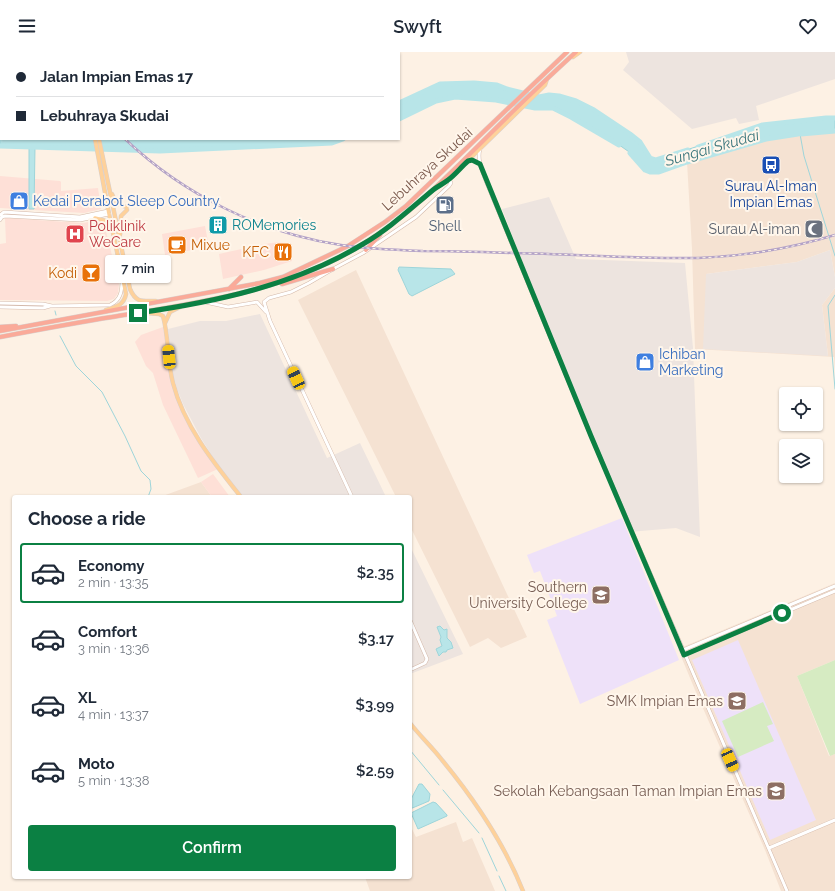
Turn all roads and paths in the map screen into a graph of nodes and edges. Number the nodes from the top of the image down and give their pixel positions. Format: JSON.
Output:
{"nodes":[{"id":1,"x":567,"y":52,"type":"edge"},
{"id":2,"x":576,"y":52,"type":"edge"},
{"id":3,"x":580,"y":52,"type":"edge"},
{"id":4,"x":566,"y":62,"type":"junction"},
{"id":5,"x":509,"y":118,"type":"junction"},
{"id":6,"x":95,"y":140,"type":"edge"},
{"id":7,"x":98,"y":140,"type":"edge"},
{"id":8,"x":480,"y":149,"type":"junction"},
{"id":9,"x":100,"y":153,"type":"junction"},
{"id":10,"x":468,"y":161,"type":"junction"},
{"id":11,"x":480,"y":164,"type":"junction"},
{"id":12,"x":449,"y":179,"type":"junction"},
{"id":13,"x":107,"y":182,"type":"junction"},
{"id":14,"x":434,"y":189,"type":"junction"},
{"id":15,"x":108,"y":213,"type":"junction"},
{"id":16,"x":0,"y":215,"type":"edge"},
{"id":17,"x":25,"y":215,"type":"junction"},
{"id":18,"x":95,"y":218,"type":"junction"},
{"id":19,"x":0,"y":220,"type":"edge"},
{"id":20,"x":111,"y":226,"type":"junction"},
{"id":21,"x":383,"y":232,"type":"junction"},
{"id":22,"x":120,"y":240,"type":"junction"},
{"id":23,"x":366,"y":250,"type":"junction"},
{"id":24,"x":332,"y":269,"type":"junction"},
{"id":25,"x":121,"y":272,"type":"junction"},
{"id":26,"x":241,"y":278,"type":"dead end"},
{"id":27,"x":272,"y":285,"type":"junction"},
{"id":28,"x":229,"y":290,"type":"junction"},
{"id":29,"x":171,"y":300,"type":"junction"},
{"id":30,"x":203,"y":301,"type":"junction"},
{"id":31,"x":0,"y":303,"type":"edge"},
{"id":32,"x":187,"y":304,"type":"junction"},
{"id":33,"x":52,"y":306,"type":"junction"},
{"id":34,"x":0,"y":307,"type":"edge"},
{"id":35,"x":141,"y":312,"type":"junction"},
{"id":36,"x":267,"y":313,"type":"junction"},
{"id":37,"x":90,"y":315,"type":"junction"},
{"id":38,"x":165,"y":324,"type":"junction"},
{"id":39,"x":34,"y":325,"type":"junction"},
{"id":40,"x":0,"y":327,"type":"edge"},
{"id":41,"x":0,"y":331,"type":"edge"},
{"id":42,"x":0,"y":337,"type":"edge"},
{"id":43,"x":239,"y":495,"type":"edge"},
{"id":44,"x":351,"y":495,"type":"edge"},
{"id":45,"x":835,"y":586,"type":"edge"},
{"id":46,"x":835,"y":591,"type":"edge"},
{"id":47,"x":412,"y":624,"type":"edge"},
{"id":48,"x":683,"y":650,"type":"junction"},
{"id":49,"x":684,"y":655,"type":"junction"},
{"id":50,"x":412,"y":669,"type":"edge"},
{"id":51,"x":412,"y":722,"type":"edge"},
{"id":52,"x":412,"y":725,"type":"edge"},
{"id":53,"x":418,"y":732,"type":"junction"},
{"id":54,"x":835,"y":820,"type":"edge"},
{"id":55,"x":768,"y":848,"type":"junction"},
{"id":56,"x":523,"y":891,"type":"edge"},
{"id":57,"x":787,"y":891,"type":"edge"}],
"edges":[{"from":1,"to":28,"type":"highway","name":"Lebuhraya Skudai"},
{"from":2,"to":4,"type":"highway","name":"Lebuhraya Skudai"},
{"from":3,"to":4,"type":"main road"},
{"from":4,"to":5,"type":"highway","name":"Lebuhraya Skudai"},
{"from":5,"to":8,"type":"main road","name":"Lebuhraya Skudai"},
{"from":5,"to":14,"type":"highway","name":"Lebuhraya Skudai"},
{"from":6,"to":9,"type":"main road"},
{"from":7,"to":9,"type":"main road"},
{"from":8,"to":10,"type":"main road","name":"Lebuhraya Skudai"},
{"from":8,"to":11,"type":"street"},
{"from":9,"to":13,"type":"main road"},
{"from":9,"to":15,"type":"main road"},
{"from":10,"to":11,"type":"street"},
{"from":10,"to":12,"type":"main road","name":"Lebuhraya Skudai"},
{"from":11,"to":48,"type":"street"},
{"from":12,"to":14,"type":"main road","name":"Lebuhraya Skudai"},
{"from":12,"to":23,"type":"street"},
{"from":13,"to":22,"type":"main road"},
{"from":13,"to":22,"type":"main road"},
{"from":14,"to":21,"type":"highway","name":"Lebuhraya Skudai"},
{"from":15,"to":17,"type":"street"},
{"from":15,"to":18,"type":"street"},
{"from":15,"to":20,"type":"main road"},
{"from":16,"to":17,"type":"street"},
{"from":17,"to":18,"type":"street"},
{"from":17,"to":19,"type":"street"},
{"from":18,"to":20,"type":"main road"},
{"from":20,"to":25,"type":"main road"},
{"from":21,"to":23,"type":"highway"},
{"from":21,"to":27,"type":"highway","name":"Lebuhraya Skudai"},
{"from":22,"to":29,"type":"main road"},
{"from":23,"to":24,"type":"street"},
{"from":24,"to":27,"type":"highway"},
{"from":24,"to":36,"type":"street"},
{"from":25,"to":33,"type":"street"},
{"from":25,"to":37,"type":"main road"},
{"from":26,"to":28,"type":"highway"},
{"from":27,"to":30,"type":"highway","name":"Lebuhraya Skudai"},
{"from":28,"to":29,"type":"highway","name":"Lebuhraya Skudai"},
{"from":29,"to":37,"type":"highway","name":"Lebuhraya Skudai"},
{"from":30,"to":32,"type":"highway","name":"Lebuhraya Skudai"},
{"from":30,"to":36,"type":"street"},
{"from":31,"to":33,"type":"street"},
{"from":32,"to":35,"type":"highway","name":"Lebuhraya Skudai"},
{"from":32,"to":38,"type":"main road"},
{"from":33,"to":34,"type":"street"},
{"from":35,"to":38,"type":"main road"},
{"from":35,"to":42,"type":"highway","name":"Lebuhraya Skudai"},
{"from":36,"to":44,"type":"street"},
{"from":37,"to":39,"type":"highway","name":"Lebuhraya Skudai"},
{"from":38,"to":43,"type":"main road"},
{"from":39,"to":40,"type":"highway"},
{"from":39,"to":41,"type":"highway","name":"Lebuhraya Skudai"},
{"from":45,"to":48,"type":"street"},
{"from":46,"to":49,"type":"street"},
{"from":47,"to":50,"type":"street"},
{"from":48,"to":49,"type":"street"},
{"from":49,"to":55,"type":"street"},
{"from":51,"to":53,"type":"main road"},
{"from":52,"to":53,"type":"main road"},
{"from":53,"to":56,"type":"main road"},
{"from":54,"to":55,"type":"street"},
{"from":55,"to":57,"type":"street"}]}
